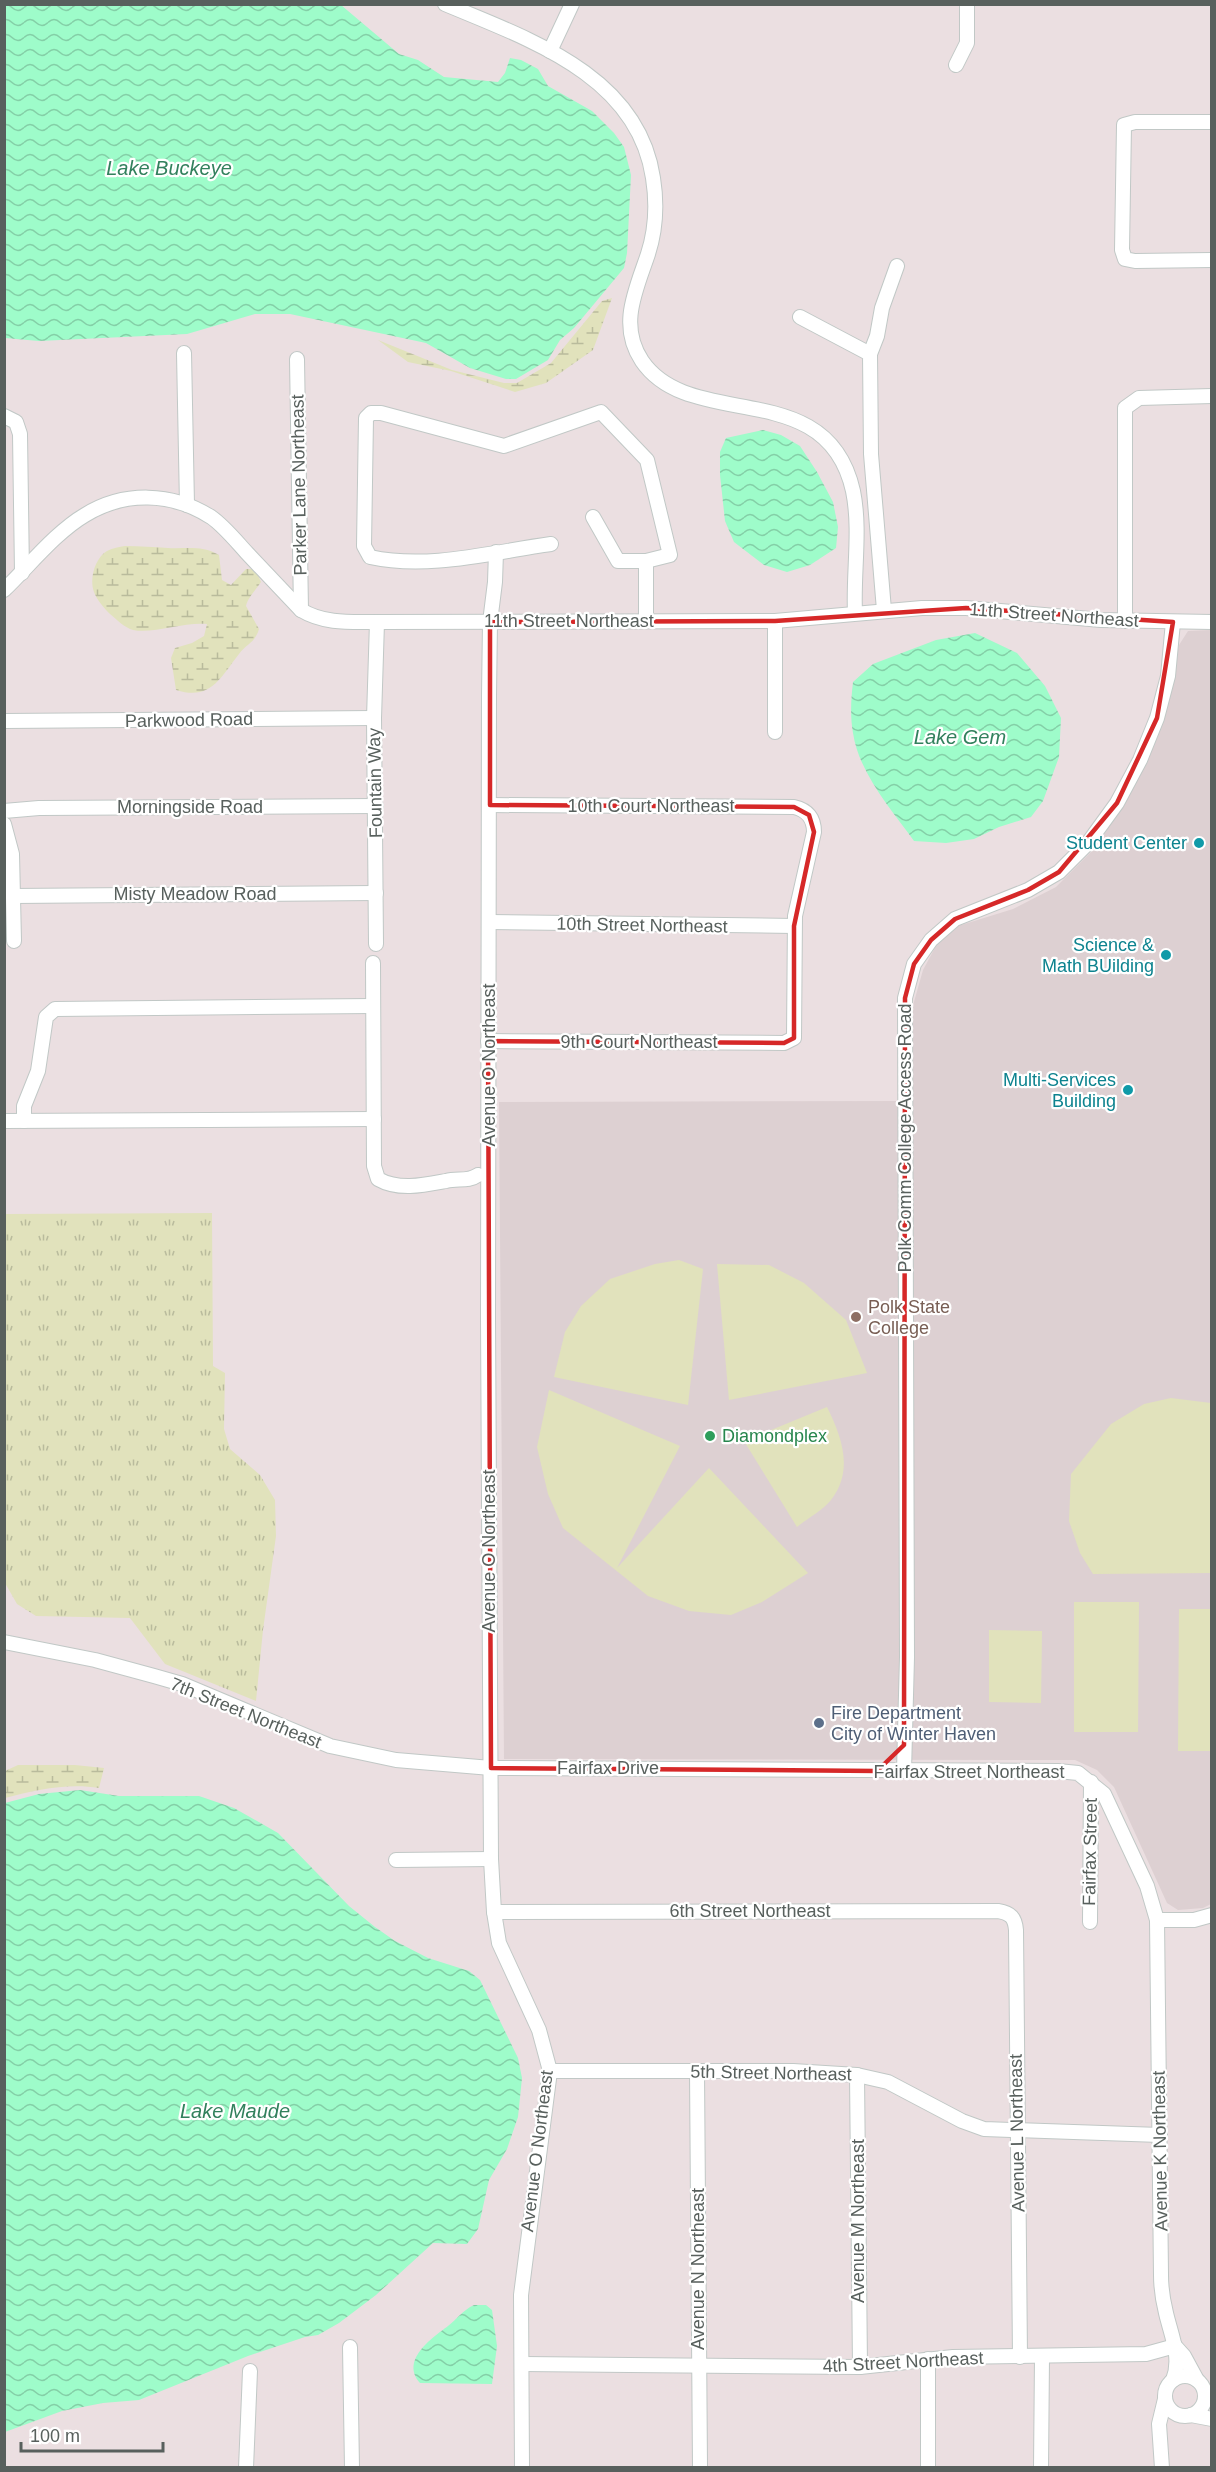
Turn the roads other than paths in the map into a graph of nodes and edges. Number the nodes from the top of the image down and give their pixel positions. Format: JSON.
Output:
{"nodes":[{"id":1,"x":445,"y":4,"type":"edge"},
{"id":2,"x":572,"y":4,"type":"edge"},
{"id":3,"x":967,"y":4,"type":"edge"},
{"id":4,"x":550,"y":51,"type":"junction"},
{"id":5,"x":956,"y":65,"type":"dead end"},
{"id":6,"x":1212,"y":122,"type":"edge"},
{"id":7,"x":1212,"y":260,"type":"edge"},
{"id":8,"x":897,"y":266,"type":"dead end"},
{"id":9,"x":800,"y":317,"type":"dead end"},
{"id":10,"x":184,"y":353,"type":"dead end"},
{"id":11,"x":870,"y":354,"type":"junction"},
{"id":12,"x":297,"y":359,"type":"dead end"},
{"id":13,"x":1212,"y":396,"type":"edge"},
{"id":14,"x":4,"y":416,"type":"edge"},
{"id":15,"x":187,"y":506,"type":"junction"},
{"id":16,"x":593,"y":517,"type":"dead end"},
{"id":17,"x":551,"y":544,"type":"dead end"},
{"id":18,"x":496,"y":552,"type":"junction"},
{"id":19,"x":646,"y":561,"type":"junction"},
{"id":20,"x":22,"y":573,"type":"junction"},
{"id":21,"x":4,"y":590,"type":"edge"},
{"id":22,"x":301,"y":610,"type":"junction"},
{"id":23,"x":884,"y":610,"type":"junction"},
{"id":24,"x":855,"y":613,"type":"junction"},
{"id":25,"x":646,"y":621,"type":"junction"},
{"id":26,"x":775,"y":621,"type":"junction"},
{"id":27,"x":1125,"y":621,"type":"junction"},
{"id":28,"x":377,"y":622,"type":"junction"},
{"id":29,"x":490,"y":622,"type":"junction"},
{"id":30,"x":1173,"y":622,"type":"junction"},
{"id":31,"x":1212,"y":622,"type":"edge"},
{"id":32,"x":374,"y":718,"type":"junction"},
{"id":33,"x":4,"y":721,"type":"edge"},
{"id":34,"x":776,"y":732,"type":"dead end"},
{"id":35,"x":490,"y":805,"type":"junction"},
{"id":36,"x":376,"y":806,"type":"junction"},
{"id":37,"x":4,"y":811,"type":"edge"},
{"id":38,"x":4,"y":824,"type":"edge"},
{"id":39,"x":376,"y":893,"type":"junction"},
{"id":40,"x":13,"y":896,"type":"junction"},
{"id":41,"x":489,"y":922,"type":"junction"},
{"id":42,"x":794,"y":926,"type":"junction"},
{"id":43,"x":14,"y":940,"type":"dead end"},
{"id":44,"x":376,"y":944,"type":"dead end"},
{"id":45,"x":373,"y":963,"type":"dead end"},
{"id":46,"x":373,"y":1006,"type":"junction"},
{"id":47,"x":488,"y":1041,"type":"junction"},
{"id":48,"x":374,"y":1119,"type":"junction"},
{"id":49,"x":4,"y":1121,"type":"edge"},
{"id":50,"x":24,"y":1121,"type":"junction"},
{"id":51,"x":483,"y":1175,"type":"junction"},
{"id":52,"x":4,"y":1642,"type":"edge"},
{"id":53,"x":904,"y":1745,"type":"junction"},
{"id":54,"x":491,"y":1768,"type":"junction"},
{"id":55,"x":725,"y":1768,"type":"joint"},
{"id":56,"x":877,"y":1771,"type":"junction"},
{"id":57,"x":904,"y":1771,"type":"junction"},
{"id":58,"x":1091,"y":1782,"type":"junction"},
{"id":59,"x":491,"y":1859,"type":"junction"},
{"id":60,"x":396,"y":1860,"type":"dead end"},
{"id":61,"x":494,"y":1912,"type":"junction"},
{"id":62,"x":1007,"y":1912,"type":"joint"},
{"id":63,"x":1212,"y":1915,"type":"edge"},
{"id":64,"x":1157,"y":1920,"type":"junction"},
{"id":65,"x":1090,"y":1922,"type":"dead end"},
{"id":66,"x":1159,"y":1955,"type":"joint"},
{"id":67,"x":550,"y":2071,"type":"junction"},
{"id":68,"x":697,"y":2071,"type":"junction"},
{"id":69,"x":857,"y":2074,"type":"junction"},
{"id":70,"x":1019,"y":2131,"type":"junction"},
{"id":71,"x":1160,"y":2135,"type":"junction"},
{"id":72,"x":1175,"y":2346,"type":"junction"},
{"id":73,"x":350,"y":2347,"type":"dead end"},
{"id":74,"x":1020,"y":2357,"type":"junction"},
{"id":75,"x":1042,"y":2357,"type":"junction"},
{"id":76,"x":928,"y":2360,"type":"junction"},
{"id":77,"x":522,"y":2364,"type":"junction"},
{"id":78,"x":699,"y":2366,"type":"junction"},
{"id":79,"x":860,"y":2367,"type":"junction"},
{"id":80,"x":250,"y":2372,"type":"dead end"},
{"id":81,"x":1173,"y":2380,"type":"junction"},
{"id":82,"x":1197,"y":2380,"type":"junction"},
{"id":83,"x":1165,"y":2399,"type":"junction"},
{"id":84,"x":1205,"y":2399,"type":"junction"},
{"id":85,"x":1186,"y":2416,"type":"junction"},
{"id":86,"x":1212,"y":2417,"type":"edge"},
{"id":87,"x":1162,"y":2439,"type":"junction"},
{"id":88,"x":246,"y":2468,"type":"edge"},
{"id":89,"x":352,"y":2468,"type":"edge"},
{"id":90,"x":522,"y":2468,"type":"edge"},
{"id":91,"x":700,"y":2468,"type":"edge"},
{"id":92,"x":928,"y":2468,"type":"edge"},
{"id":93,"x":1041,"y":2468,"type":"edge"},
{"id":94,"x":1162,"y":2468,"type":"edge"}],
"edges":[{"from":1,"to":4,"type":"street"},
{"from":2,"to":4,"type":"street"},
{"from":3,"to":5,"type":"street"},
{"from":4,"to":24,"type":"street"},
{"from":6,"to":7,"type":"street"},
{"from":8,"to":11,"type":"street"},
{"from":9,"to":11,"type":"street"},
{"from":10,"to":15,"type":"street"},
{"from":11,"to":23,"type":"street"},
{"from":12,"to":22,"type":"street","name":"Parker Lane Northeast"},
{"from":13,"to":27,"type":"street"},
{"from":14,"to":20,"type":"street"},
{"from":15,"to":20,"type":"street","name":"11th Street Northeast"},
{"from":15,"to":22,"type":"street","name":"11th Street Northeast"},
{"from":16,"to":19,"type":"street"},
{"from":17,"to":18,"type":"street"},
{"from":18,"to":19,"type":"street"},
{"from":18,"to":29,"type":"street","name":"Avenue O Northeast"},
{"from":19,"to":25,"type":"street"},
{"from":20,"to":21,"type":"street","name":"11th Street Northeast"},
{"from":22,"to":28,"type":"street","name":"11th Street Northeast"},
{"from":23,"to":24,"type":"street","name":"11th Street Northeast"},
{"from":23,"to":27,"type":"street","name":"11th Street Northeast"},
{"from":24,"to":26,"type":"street","name":"11th Street Northeast"},
{"from":25,"to":26,"type":"street","name":"11th Street Northeast"},
{"from":25,"to":29,"type":"street","name":"11th Street Northeast"},
{"from":26,"to":34,"type":"street"},
{"from":27,"to":30,"type":"street","name":"11th Street Northeast"},
{"from":28,"to":29,"type":"street","name":"11th Street Northeast"},
{"from":28,"to":32,"type":"street","name":"Fountain Way"},
{"from":29,"to":35,"type":"street","name":"Avenue O Northeast"},
{"from":30,"to":31,"type":"street","name":"11th Street Northeast"},
{"from":30,"to":53,"type":"street","name":"Polk Comm College Access Road"},
{"from":32,"to":33,"type":"street","name":"Parkwood Road"},
{"from":32,"to":36,"type":"street","name":"Fountain Way"},
{"from":35,"to":41,"type":"street","name":"Avenue O Northeast"},
{"from":35,"to":42,"type":"street","name":"10th Court Northeast"},
{"from":36,"to":37,"type":"street","name":"Morningside Road"},
{"from":36,"to":39,"type":"street","name":"Fountain Way"},
{"from":38,"to":40,"type":"street"},
{"from":39,"to":40,"type":"street","name":"Misty Meadow Road"},
{"from":39,"to":44,"type":"street","name":"Fountain Way"},
{"from":40,"to":43,"type":"street"},
{"from":41,"to":42,"type":"street","name":"10th Street Northeast"},
{"from":41,"to":47,"type":"street","name":"Avenue O Northeast"},
{"from":42,"to":47,"type":"street","name":"9th Court Northeast"},
{"from":45,"to":46,"type":"street"},
{"from":46,"to":48,"type":"street"},
{"from":46,"to":50,"type":"street"},
{"from":47,"to":51,"type":"street","name":"Avenue O Northeast"},
{"from":48,"to":50,"type":"street"},
{"from":48,"to":51,"type":"street"},
{"from":49,"to":50,"type":"street"},
{"from":51,"to":54,"type":"street","name":"Avenue O Northeast"},
{"from":52,"to":54,"type":"street","name":"7th Street Northeast"},
{"from":53,"to":56,"type":"street"},
{"from":53,"to":57,"type":"street","name":"Polk Comm College Access Road"},
{"from":54,"to":55,"type":"street","name":"Fairfax Drive"},
{"from":54,"to":59,"type":"street","name":"Avenue O Northeast"},
{"from":55,"to":56,"type":"street","name":"Fairfax Street Northeast"},
{"from":56,"to":57,"type":"street","name":"Fairfax Street Northeast"},
{"from":57,"to":58,"type":"street","name":"Fairfax Street Northeast"},
{"from":58,"to":64,"type":"street","name":"Fairfax Street Northeast"},
{"from":58,"to":65,"type":"street","name":"Fairfax Street"},
{"from":59,"to":60,"type":"street"},
{"from":59,"to":61,"type":"street","name":"Avenue O Northeast"},
{"from":61,"to":62,"type":"street","name":"6th Street Northeast"},
{"from":61,"to":67,"type":"street","name":"Avenue O Northeast"},
{"from":62,"to":70,"type":"street","name":"Avenue L Northeast"},
{"from":63,"to":64,"type":"street"},
{"from":64,"to":66,"type":"street","name":"Fairfax Street Northeast"},
{"from":66,"to":71,"type":"street","name":"Avenue K Northeast"},
{"from":67,"to":68,"type":"street","name":"5th Street Northeast"},
{"from":67,"to":77,"type":"street","name":"Avenue O Northeast"},
{"from":68,"to":69,"type":"street","name":"5th Street Northeast"},
{"from":68,"to":78,"type":"street","name":"Avenue N Northeast"},
{"from":69,"to":70,"type":"street","name":"5th Street Northeast"},
{"from":69,"to":79,"type":"street","name":"Avenue M Northeast"},
{"from":70,"to":71,"type":"street","name":"5th Street Northeast"},
{"from":70,"to":74,"type":"street","name":"Avenue L Northeast"},
{"from":71,"to":72,"type":"street","name":"Avenue K Northeast"},
{"from":72,"to":75,"type":"street","name":"4th Street Northeast"},
{"from":72,"to":81,"type":"street","name":"Avenue K Northeast"},
{"from":72,"to":82,"type":"street","name":"Avenue K Northeast"},
{"from":73,"to":89,"type":"street"},
{"from":74,"to":75,"type":"street","name":"4th Street Northeast"},
{"from":74,"to":76,"type":"street","name":"4th Street Northeast"},
{"from":75,"to":93,"type":"street"},
{"from":76,"to":79,"type":"street","name":"4th Street Northeast"},
{"from":76,"to":92,"type":"street"},
{"from":77,"to":78,"type":"street","name":"4th Street Northeast"},
{"from":77,"to":90,"type":"street","name":"Avenue O Northeast"},
{"from":78,"to":79,"type":"street","name":"4th Street Northeast"},
{"from":78,"to":91,"type":"street","name":"Avenue N Northeast"},
{"from":80,"to":88,"type":"street"},
{"from":81,"to":82,"type":"street"},
{"from":81,"to":83,"type":"street"},
{"from":82,"to":84,"type":"street"},
{"from":83,"to":85,"type":"street"},
{"from":83,"to":87,"type":"street"},
{"from":84,"to":85,"type":"street"},
{"from":84,"to":86,"type":"street"},
{"from":85,"to":86,"type":"street"},
{"from":85,"to":87,"type":"street"},
{"from":87,"to":94,"type":"street"}]}
